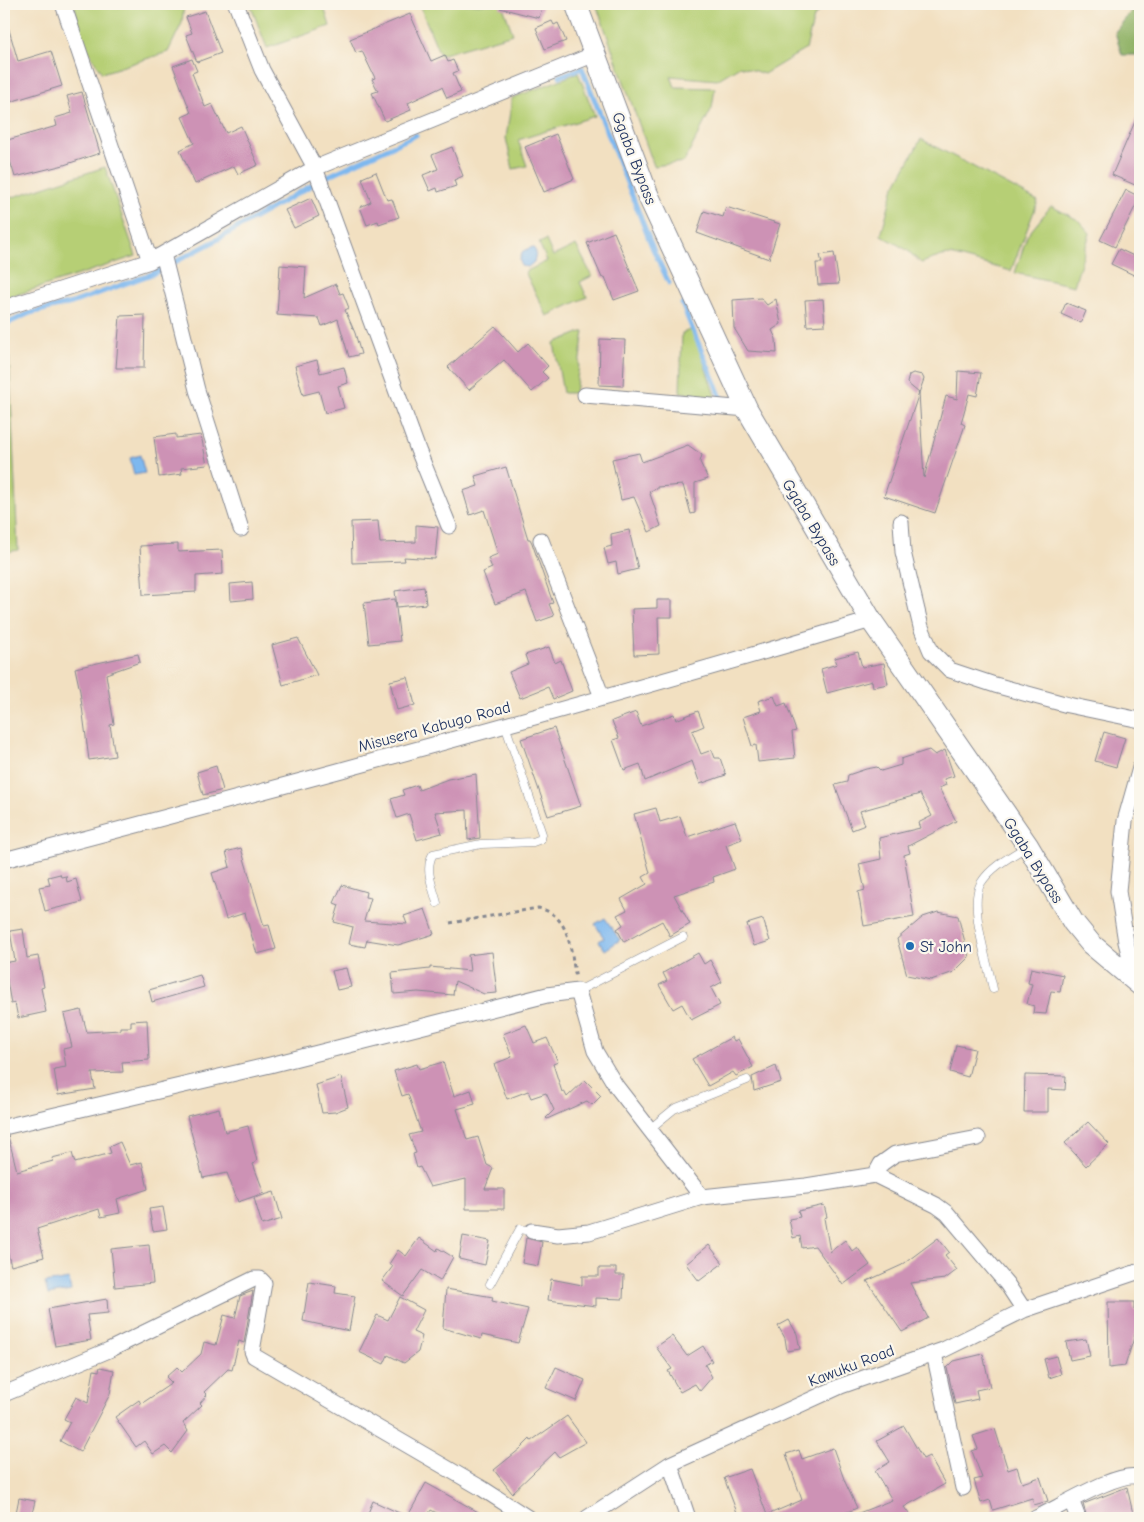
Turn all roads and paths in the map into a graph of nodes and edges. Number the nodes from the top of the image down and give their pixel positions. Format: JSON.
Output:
{"nodes":[{"id":1,"x":63,"y":4,"type":"edge"},
{"id":2,"x":236,"y":4,"type":"edge"},
{"id":3,"x":576,"y":4,"type":"edge"},
{"id":4,"x":595,"y":54,"type":"junction"},
{"id":5,"x":315,"y":168,"type":"junction"},
{"id":6,"x":164,"y":254,"type":"junction"},
{"id":7,"x":150,"y":261,"type":"junction"},
{"id":8,"x":4,"y":308,"type":"edge"},
{"id":9,"x":585,"y":395,"type":"dead end"},
{"id":10,"x":747,"y":409,"type":"junction"},
{"id":11,"x":901,"y":522,"type":"dead end"},
{"id":12,"x":449,"y":526,"type":"dead end"},
{"id":13,"x":241,"y":529,"type":"dead end"},
{"id":14,"x":541,"y":540,"type":"dead end"},
{"id":15,"x":871,"y":620,"type":"junction"},
{"id":16,"x":602,"y":697,"type":"junction"},
{"id":17,"x":1140,"y":720,"type":"edge"},
{"id":18,"x":505,"y":725,"type":"junction"},
{"id":19,"x":1140,"y":768,"type":"edge"},
{"id":20,"x":1028,"y":846,"type":"junction"},
{"id":21,"x":4,"y":860,"type":"edge"},
{"id":22,"x":437,"y":903,"type":"dead end"},
{"id":23,"x":450,"y":922,"type":"dead end"},
{"id":24,"x":683,"y":937,"type":"dead end"},
{"id":25,"x":1133,"y":940,"type":"edge"},
{"id":26,"x":1138,"y":983,"type":"edge"},
{"id":27,"x":994,"y":989,"type":"dead end"},
{"id":28,"x":578,"y":991,"type":"junction"},
{"id":29,"x":747,"y":1080,"type":"dead end"},
{"id":30,"x":4,"y":1127,"type":"edge"},
{"id":31,"x":651,"y":1128,"type":"junction"},
{"id":32,"x":978,"y":1138,"type":"dead end"},
{"id":33,"x":874,"y":1175,"type":"junction"},
{"id":34,"x":702,"y":1197,"type":"junction"},
{"id":35,"x":532,"y":1231,"type":"joint"},
{"id":36,"x":1140,"y":1271,"type":"edge"},
{"id":37,"x":490,"y":1284,"type":"dead end"},
{"id":38,"x":1024,"y":1310,"type":"junction"},
{"id":39,"x":934,"y":1353,"type":"junction"},
{"id":40,"x":4,"y":1394,"type":"edge"},
{"id":41,"x":670,"y":1464,"type":"junction"},
{"id":42,"x":1140,"y":1478,"type":"edge"},
{"id":43,"x":963,"y":1488,"type":"dead end"},
{"id":44,"x":1071,"y":1500,"type":"junction"},
{"id":45,"x":528,"y":1518,"type":"edge"},
{"id":46,"x":587,"y":1518,"type":"edge"},
{"id":47,"x":688,"y":1518,"type":"edge"},
{"id":48,"x":1036,"y":1518,"type":"edge"},
{"id":49,"x":1078,"y":1518,"type":"edge"}],
"edges":[{"from":1,"to":7,"type":"street"},
{"from":2,"to":5,"type":"street"},
{"from":3,"to":4,"type":"street","name":"Ggaba Bypass"},
{"from":4,"to":5,"type":"street"},
{"from":4,"to":10,"type":"street","name":"Ggaba Bypass"},
{"from":5,"to":6,"type":"street"},
{"from":5,"to":12,"type":"street"},
{"from":6,"to":7,"type":"street"},
{"from":6,"to":13,"type":"street"},
{"from":7,"to":8,"type":"street"},
{"from":9,"to":10,"type":"street"},
{"from":10,"to":15,"type":"street","name":"Ggaba Bypass"},
{"from":11,"to":17,"type":"street"},
{"from":14,"to":16,"type":"street"},
{"from":15,"to":16,"type":"street","name":"Misusera Kabugo Road"},
{"from":15,"to":20,"type":"street","name":"Ggaba Bypass"},
{"from":16,"to":18,"type":"street","name":"Misusera Kabugo Road"},
{"from":18,"to":21,"type":"street","name":"Misusera Kabugo Road"},
{"from":18,"to":22,"type":"lane"},
{"from":19,"to":25,"type":"street"},
{"from":20,"to":26,"type":"street","name":"Ggaba Bypass"},
{"from":20,"to":27,"type":"lane"},
{"from":23,"to":28,"type":"path"},
{"from":24,"to":28,"type":"lane"},
{"from":25,"to":26,"type":"street"},
{"from":28,"to":30,"type":"street"},
{"from":28,"to":31,"type":"street"},
{"from":29,"to":31,"type":"lane"},
{"from":31,"to":34,"type":"street"},
{"from":32,"to":33,"type":"street"},
{"from":33,"to":34,"type":"street"},
{"from":33,"to":38,"type":"street"},
{"from":34,"to":35,"type":"street"},
{"from":35,"to":37,"type":"lane"},
{"from":36,"to":38,"type":"street","name":"Kawuku Road"},
{"from":38,"to":39,"type":"street","name":"Kawuku Road"},
{"from":39,"to":41,"type":"street","name":"Kawuku Road"},
{"from":39,"to":43,"type":"street"},
{"from":40,"to":45,"type":"street"},
{"from":41,"to":46,"type":"street","name":"Kawuku Road"},
{"from":41,"to":47,"type":"street"},
{"from":42,"to":44,"type":"street"},
{"from":44,"to":48,"type":"street"},
{"from":44,"to":49,"type":"street"}]}
